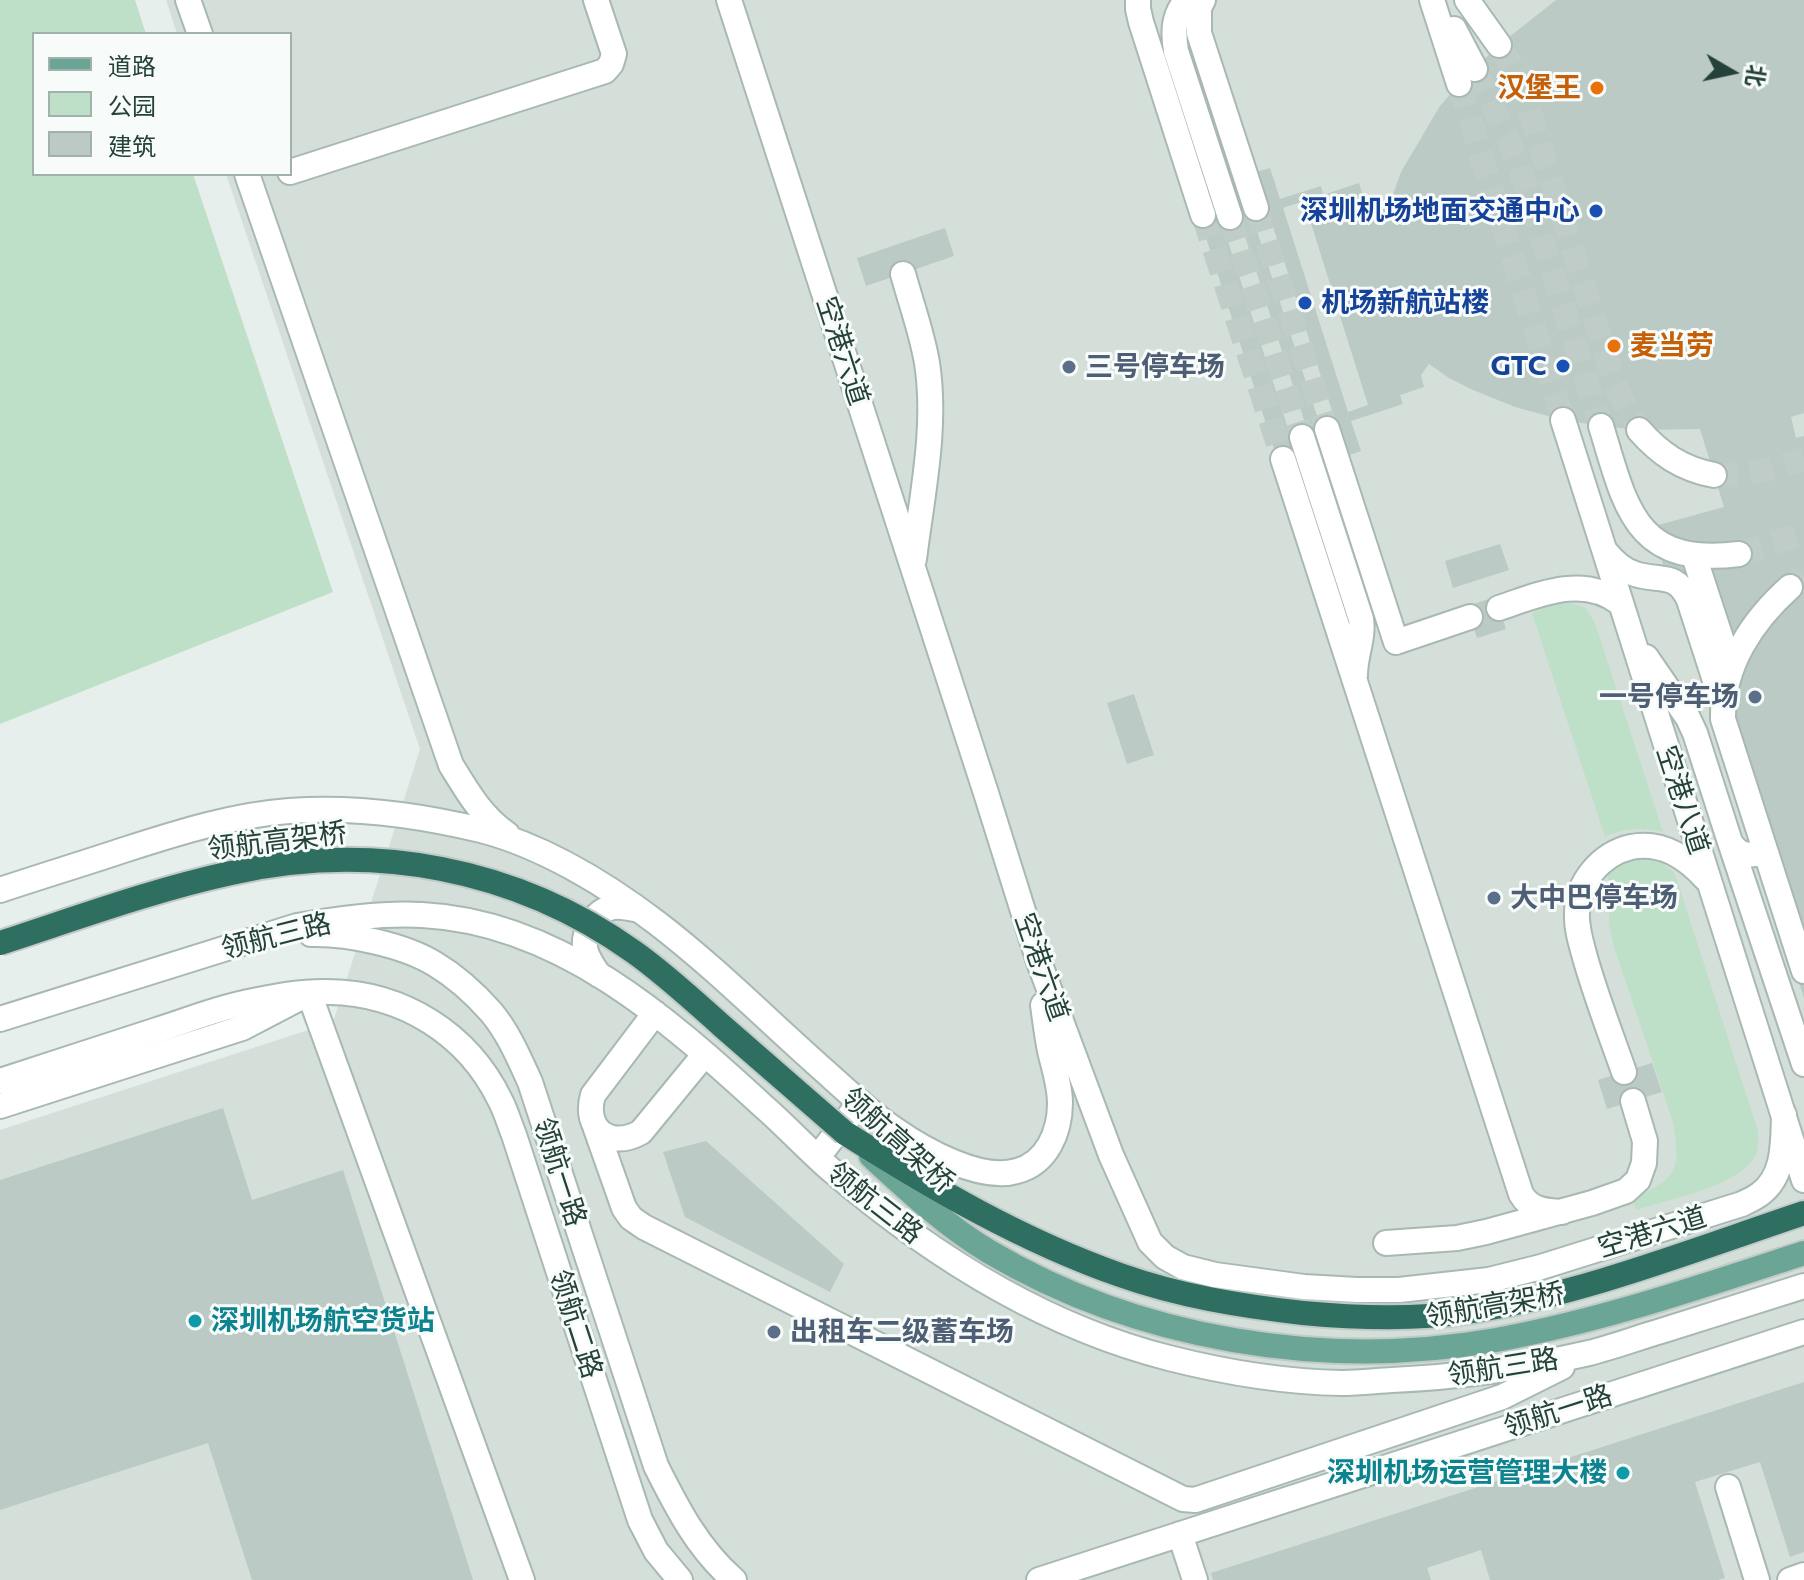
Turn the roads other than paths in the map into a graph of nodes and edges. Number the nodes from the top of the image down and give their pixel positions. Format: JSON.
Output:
{"nodes":[{"id":1,"x":188,"y":0,"type":"edge"},
{"id":2,"x":596,"y":0,"type":"edge"},
{"id":3,"x":729,"y":0,"type":"edge"},
{"id":4,"x":1138,"y":0,"type":"edge"},
{"id":5,"x":1187,"y":0,"type":"edge"},
{"id":6,"x":1203,"y":0,"type":"edge"},
{"id":7,"x":1432,"y":0,"type":"edge"},
{"id":8,"x":1439,"y":0,"type":"edge"},
{"id":9,"x":1467,"y":0,"type":"edge"},
{"id":10,"x":199,"y":32,"type":"edge"},
{"id":11,"x":1499,"y":45,"type":"tunnel mouth"},
{"id":12,"x":292,"y":171,"type":"edge"},
{"id":13,"x":270,"y":176,"type":"edge"},
{"id":14,"x":249,"y":179,"type":"edge"},
{"id":15,"x":1256,"y":208,"type":"tunnel mouth"},
{"id":16,"x":1203,"y":215,"type":"tunnel mouth"},
{"id":17,"x":1230,"y":217,"type":"tunnel mouth"},
{"id":18,"x":903,"y":274,"type":"dead end"},
{"id":19,"x":1563,"y":420,"type":"tunnel mouth"},
{"id":20,"x":1601,"y":426,"type":"tunnel mouth"},
{"id":21,"x":1327,"y":429,"type":"tunnel mouth"},
{"id":22,"x":1639,"y":430,"type":"tunnel mouth"},
{"id":23,"x":1302,"y":437,"type":"tunnel mouth"},
{"id":24,"x":1283,"y":459,"type":"tunnel mouth"},
{"id":25,"x":1714,"y":475,"type":"tunnel mouth"},
{"id":26,"x":1603,"y":549,"type":"junction"},
{"id":27,"x":1739,"y":554,"type":"tunnel mouth"},
{"id":28,"x":1694,"y":556,"type":"junction"},
{"id":29,"x":913,"y":568,"type":"junction"},
{"id":30,"x":1790,"y":587,"type":"tunnel mouth"},
{"id":31,"x":1620,"y":603,"type":"junction"},
{"id":32,"x":1499,"y":608,"type":"dead end"},
{"id":33,"x":1470,"y":617,"type":"dead end"},
{"id":34,"x":1631,"y":636,"type":"junction"},
{"id":35,"x":1731,"y":669,"type":"junction"},
{"id":36,"x":1355,"y":681,"type":"junction"},
{"id":37,"x":1723,"y":703,"type":"junction"},
{"id":38,"x":515,"y":840,"type":"junction"},
{"id":39,"x":1730,"y":842,"type":"junction"},
{"id":40,"x":1757,"y":854,"type":"dead end"},
{"id":41,"x":1710,"y":884,"type":"junction"},
{"id":42,"x":0,"y":890,"type":"edge"},
{"id":43,"x":641,"y":911,"type":"junction"},
{"id":44,"x":0,"y":943,"type":"edge"},
{"id":45,"x":241,"y":944,"type":"junction"},
{"id":46,"x":1039,"y":962,"type":"junction"},
{"id":47,"x":1804,"y":971,"type":"edge"},
{"id":48,"x":599,"y":975,"type":"junction"},
{"id":49,"x":309,"y":993,"type":"junction"},
{"id":50,"x":655,"y":1013,"type":"junction"},
{"id":51,"x":0,"y":1019,"type":"edge"},
{"id":52,"x":705,"y":1054,"type":"junction"},
{"id":53,"x":1804,"y":1064,"type":"edge"},
{"id":54,"x":1624,"y":1072,"type":"dead end"},
{"id":55,"x":0,"y":1081,"type":"edge"},
{"id":56,"x":839,"y":1084,"type":"junction"},
{"id":57,"x":1633,"y":1101,"type":"dead end"},
{"id":58,"x":860,"y":1102,"type":"junction"},
{"id":59,"x":0,"y":1106,"type":"edge"},
{"id":60,"x":1784,"y":1115,"type":"junction"},
{"id":61,"x":595,"y":1126,"type":"junction"},
{"id":62,"x":845,"y":1133,"type":"junction"},
{"id":63,"x":632,"y":1138,"type":"junction"},
{"id":64,"x":798,"y":1139,"type":"junction"},
{"id":65,"x":818,"y":1157,"type":"junction"},
{"id":66,"x":612,"y":1174,"type":"junction"},
{"id":67,"x":1804,"y":1180,"type":"edge"},
{"id":68,"x":1562,"y":1212,"type":"junction"},
{"id":69,"x":1804,"y":1213,"type":"edge"},
{"id":70,"x":1386,"y":1243,"type":"dead end"},
{"id":71,"x":1804,"y":1253,"type":"edge"},
{"id":72,"x":1804,"y":1286,"type":"edge"},
{"id":73,"x":1804,"y":1332,"type":"edge"},
{"id":74,"x":1593,"y":1352,"type":"junction"},
{"id":75,"x":1728,"y":1487,"type":"dead end"},
{"id":76,"x":1180,"y":1534,"type":"junction"},
{"id":77,"x":1804,"y":1575,"type":"edge"},
{"id":78,"x":522,"y":1580,"type":"edge"},
{"id":79,"x":680,"y":1580,"type":"edge"},
{"id":80,"x":734,"y":1580,"type":"edge"},
{"id":81,"x":1039,"y":1580,"type":"edge"},
{"id":82,"x":1195,"y":1580,"type":"edge"},
{"id":83,"x":1757,"y":1580,"type":"edge"},
{"id":84,"x":1790,"y":1580,"type":"edge"}],
"edges":[{"from":1,"to":10,"type":"street"},
{"from":2,"to":12,"type":"street"},
{"from":3,"to":29,"type":"street","name":"空港六道"},
{"from":4,"to":16,"type":"street"},
{"from":5,"to":17,"type":"street"},
{"from":6,"to":15,"type":"street"},
{"from":7,"to":8,"type":"street"},
{"from":9,"to":11,"type":"street"},
{"from":13,"to":14,"type":"street"},
{"from":14,"to":38,"type":"street"},
{"from":18,"to":29,"type":"street"},
{"from":19,"to":26,"type":"street","name":"空港八道"},
{"from":20,"to":28,"type":"street"},
{"from":21,"to":33,"type":"street"},
{"from":22,"to":25,"type":"street"},
{"from":23,"to":36,"type":"street"},
{"from":24,"to":36,"type":"street"},
{"from":26,"to":31,"type":"street","name":"空港八道"},
{"from":26,"to":37,"type":"street"},
{"from":27,"to":28,"type":"street"},
{"from":28,"to":35,"type":"street"},
{"from":29,"to":46,"type":"street","name":"空港六道"},
{"from":30,"to":35,"type":"street"},
{"from":31,"to":32,"type":"street"},
{"from":31,"to":34,"type":"street","name":"空港八道"},
{"from":34,"to":39,"type":"street"},
{"from":34,"to":41,"type":"street","name":"空港八道"},
{"from":35,"to":37,"type":"street"},
{"from":36,"to":68,"type":"street"},
{"from":37,"to":47,"type":"street"},
{"from":38,"to":42,"type":"street"},
{"from":38,"to":43,"type":"street"},
{"from":39,"to":40,"type":"street"},
{"from":39,"to":53,"type":"street"},
{"from":41,"to":54,"type":"street"},
{"from":41,"to":60,"type":"street","name":"空港八道"},
{"from":43,"to":48,"type":"street"},
{"from":43,"to":56,"type":"street"},
{"from":44,"to":62,"type":"highway","name":"领航高架桥","bridge":true},
{"from":45,"to":48,"type":"street","name":"领航三路"},
{"from":45,"to":51,"type":"street","name":"领航三路"},
{"from":45,"to":80,"type":"street","name":"领航一路"},
{"from":46,"to":58,"type":"street"},
{"from":46,"to":60,"type":"street","name":"空港六道"},
{"from":48,"to":50,"type":"street","name":"领航三路"},
{"from":49,"to":55,"type":"street","name":"领航二路"},
{"from":49,"to":59,"type":"street","name":"领航二路"},
{"from":49,"to":78,"type":"street"},
{"from":49,"to":79,"type":"street","name":"领航二路"},
{"from":50,"to":52,"type":"street","name":"领航三路"},
{"from":50,"to":61,"type":"street"},
{"from":52,"to":63,"type":"street"},
{"from":52,"to":64,"type":"street","name":"领航三路"},
{"from":56,"to":58,"type":"street"},
{"from":56,"to":64,"type":"street"},
{"from":57,"to":68,"type":"street"},
{"from":58,"to":65,"type":"street"},
{"from":60,"to":67,"type":"street","name":"空港八道"},
{"from":61,"to":63,"type":"street"},
{"from":61,"to":66,"type":"street"},
{"from":62,"to":69,"type":"highway"},
{"from":62,"to":71,"type":"main road","name":"领航高架桥"},
{"from":63,"to":66,"type":"street"},
{"from":64,"to":65,"type":"street","name":"领航三路"},
{"from":65,"to":74,"type":"street","name":"领航三路"},
{"from":66,"to":74,"type":"street"},
{"from":68,"to":70,"type":"street"},
{"from":72,"to":74,"type":"street","name":"领航三路"},
{"from":73,"to":76,"type":"street","name":"领航一路"},
{"from":75,"to":83,"type":"street"},
{"from":76,"to":81,"type":"street","name":"领航一路"},
{"from":76,"to":82,"type":"street"},
{"from":77,"to":84,"type":"street"}]}
